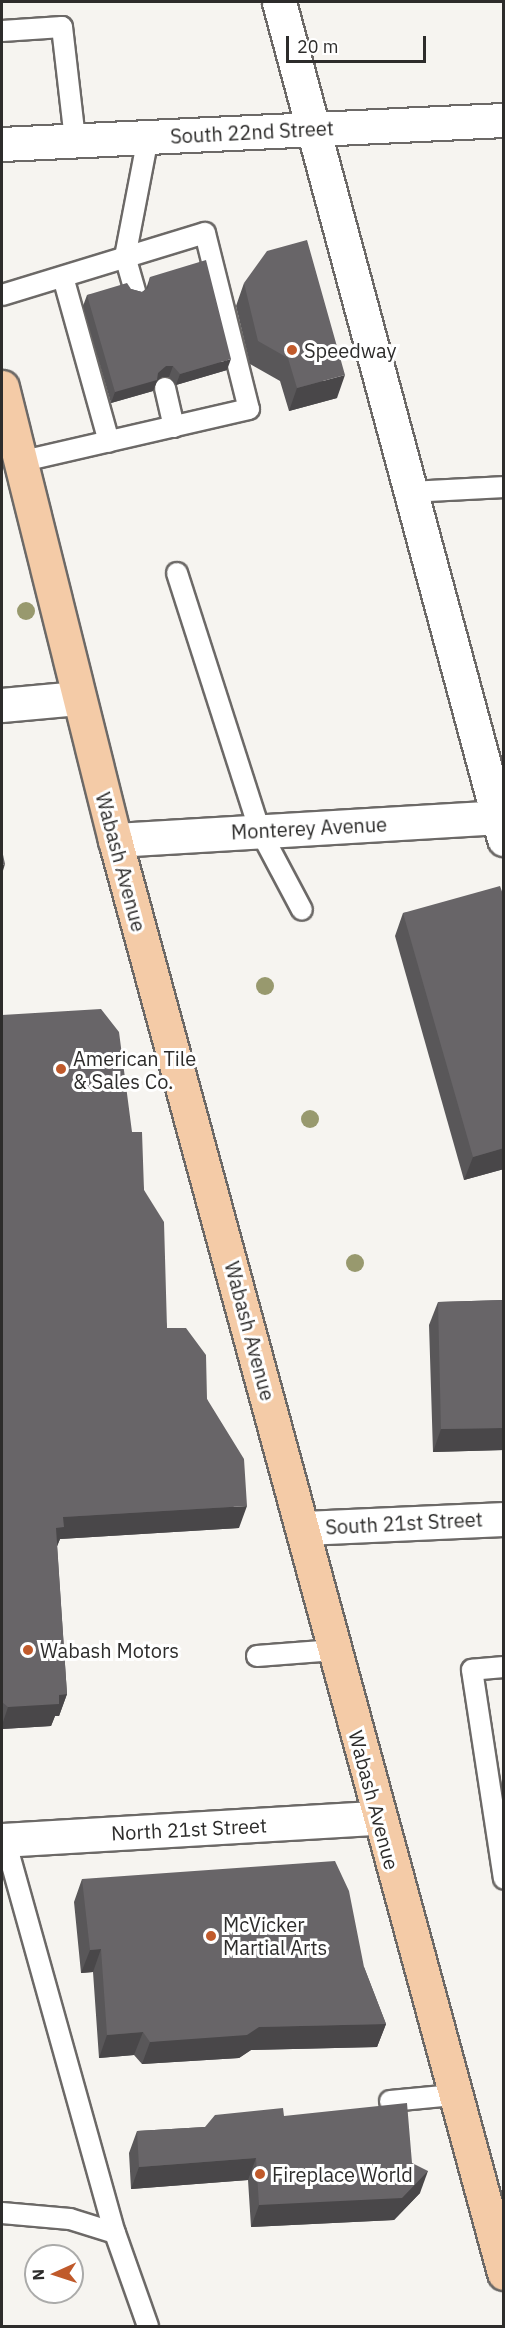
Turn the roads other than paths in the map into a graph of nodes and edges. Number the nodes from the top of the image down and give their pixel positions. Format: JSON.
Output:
{"nodes":[{"id":1,"x":279,"y":2,"type":"edge"},
{"id":2,"x":2,"y":31,"type":"edge"},
{"id":3,"x":504,"y":120,"type":"edge"},
{"id":4,"x":313,"y":129,"type":"junction"},
{"id":5,"x":148,"y":137,"type":"junction"},
{"id":6,"x":75,"y":140,"type":"junction"},
{"id":7,"x":2,"y":144,"type":"edge"},
{"id":8,"x":125,"y":257,"type":"junction"},
{"id":9,"x":63,"y":277,"type":"junction"},
{"id":10,"x":135,"y":291,"type":"edge"},
{"id":11,"x":2,"y":295,"type":"edge"},
{"id":12,"x":2,"y":387,"type":"edge"},
{"id":13,"x":165,"y":388,"type":"dead end"},
{"id":14,"x":174,"y":427,"type":"junction"},
{"id":15,"x":109,"y":442,"type":"junction"},
{"id":16,"x":20,"y":462,"type":"junction"},
{"id":17,"x":504,"y":487,"type":"edge"},
{"id":18,"x":410,"y":492,"type":"junction"},
{"id":19,"x":177,"y":573,"type":"dead end"},
{"id":20,"x":78,"y":698,"type":"junction"},
{"id":21,"x":2,"y":705,"type":"edge"},
{"id":22,"x":502,"y":825,"type":"edge"},
{"id":23,"x":260,"y":831,"type":"junction"},
{"id":24,"x":115,"y":840,"type":"junction"},
{"id":25,"x":302,"y":910,"type":"dead end"},
{"id":26,"x":504,"y":1519,"type":"edge"},
{"id":27,"x":304,"y":1528,"type":"junction"},
{"id":28,"x":335,"y":1650,"type":"junction"},
{"id":29,"x":257,"y":1656,"type":"dead end"},
{"id":30,"x":504,"y":1667,"type":"edge"},
{"id":31,"x":377,"y":1818,"type":"junction"},
{"id":32,"x":3,"y":1840,"type":"edge"},
{"id":33,"x":501,"y":1857,"type":"edge"},
{"id":34,"x":504,"y":1879,"type":"edge"},
{"id":35,"x":454,"y":2095,"type":"junction"},
{"id":36,"x":390,"y":2101,"type":"dead end"},
{"id":37,"x":2,"y":2213,"type":"edge"},
{"id":38,"x":497,"y":2229,"type":"edge"},
{"id":39,"x":115,"y":2233,"type":"junction"},
{"id":40,"x":504,"y":2273,"type":"edge"},
{"id":41,"x":147,"y":2326,"type":"edge"}],
"edges":[{"from":1,"to":4,"type":"street"},
{"from":2,"to":6,"type":"lane"},
{"from":3,"to":4,"type":"street","name":"South 22nd Street"},
{"from":4,"to":5,"type":"street","name":"South 22nd Street"},
{"from":4,"to":18,"type":"street"},
{"from":5,"to":6,"type":"street","name":"South 22nd Street"},
{"from":5,"to":8,"type":"lane"},
{"from":6,"to":7,"type":"street","name":"South 22nd Street"},
{"from":8,"to":9,"type":"lane"},
{"from":8,"to":10,"type":"lane"},
{"from":8,"to":14,"type":"lane"},
{"from":9,"to":11,"type":"lane"},
{"from":9,"to":15,"type":"lane"},
{"from":12,"to":16,"type":"main road","name":"Wabash Avenue"},
{"from":13,"to":14,"type":"lane"},
{"from":14,"to":15,"type":"lane"},
{"from":15,"to":16,"type":"lane"},
{"from":16,"to":20,"type":"main road","name":"Wabash Avenue"},
{"from":17,"to":18,"type":"lane"},
{"from":18,"to":22,"type":"street"},
{"from":19,"to":23,"type":"lane"},
{"from":20,"to":21,"type":"street"},
{"from":20,"to":24,"type":"main road","name":"Wabash Avenue"},
{"from":22,"to":23,"type":"street","name":"Monterey Avenue"},
{"from":23,"to":24,"type":"street","name":"Monterey Avenue"},
{"from":23,"to":25,"type":"lane"},
{"from":24,"to":27,"type":"main road","name":"Wabash Avenue"},
{"from":26,"to":27,"type":"street","name":"South 21st Street"},
{"from":27,"to":28,"type":"main road","name":"Wabash Avenue"},
{"from":28,"to":29,"type":"lane"},
{"from":28,"to":31,"type":"main road","name":"Wabash Avenue"},
{"from":30,"to":33,"type":"lane"},
{"from":31,"to":32,"type":"street","name":"North 21st Street"},
{"from":31,"to":35,"type":"main road","name":"Wabash Avenue"},
{"from":32,"to":39,"type":"lane"},
{"from":33,"to":34,"type":"lane"},
{"from":35,"to":36,"type":"lane"},
{"from":35,"to":38,"type":"main road","name":"Wabash Avenue"},
{"from":37,"to":39,"type":"lane"},
{"from":38,"to":40,"type":"main road","name":"Wabash Avenue"},
{"from":39,"to":41,"type":"lane"}]}
